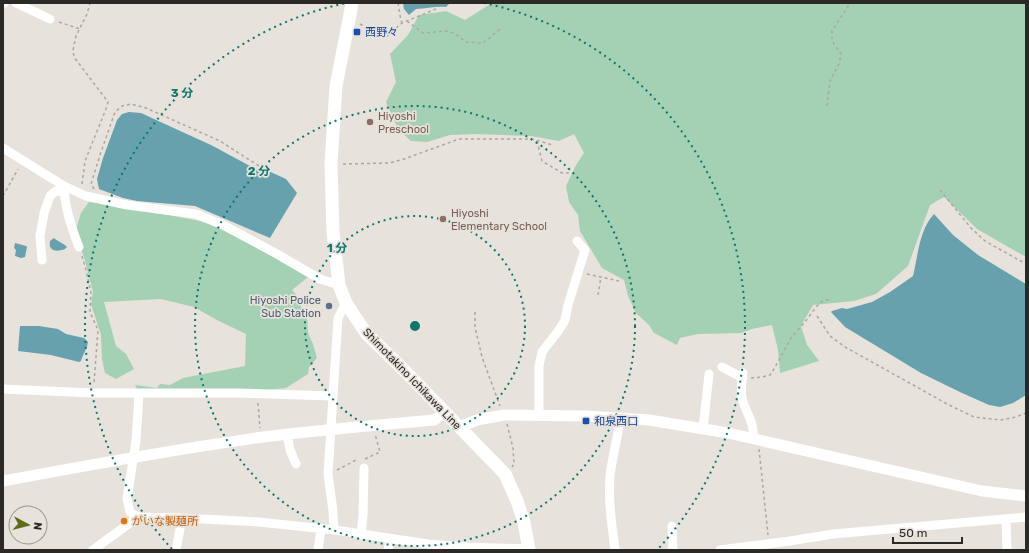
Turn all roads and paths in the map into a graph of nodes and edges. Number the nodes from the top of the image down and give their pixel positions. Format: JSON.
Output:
{"nodes":[{"id":1,"x":90,"y":3,"type":"edge"},
{"id":2,"x":352,"y":3,"type":"edge"},
{"id":3,"x":398,"y":3,"type":"edge"},
{"id":4,"x":850,"y":3,"type":"edge"},
{"id":5,"x":22,"y":4,"type":"edge"},
{"id":6,"x":436,"y":9,"type":"dead end"},
{"id":7,"x":50,"y":19,"type":"joint"},
{"id":8,"x":349,"y":20,"type":"junction"},
{"id":9,"x":407,"y":21,"type":"junction"},
{"id":10,"x":402,"y":23,"type":"junction"},
{"id":11,"x":501,"y":28,"type":"dead end"},
{"id":12,"x":80,"y":29,"type":"junction"},
{"id":13,"x":827,"y":106,"type":"dead end"},
{"id":14,"x":537,"y":141,"type":"junction"},
{"id":15,"x":553,"y":145,"type":"dead end"},
{"id":16,"x":3,"y":148,"type":"edge"},
{"id":17,"x":23,"y":160,"type":"junction"},
{"id":18,"x":331,"y":164,"type":"junction"},
{"id":19,"x":262,"y":166,"type":"dead end"},
{"id":20,"x":568,"y":168,"type":"dead end"},
{"id":21,"x":64,"y":189,"type":"junction"},
{"id":22,"x":940,"y":190,"type":"dead end"},
{"id":23,"x":79,"y":192,"type":"junction"},
{"id":24,"x":3,"y":196,"type":"edge"},
{"id":25,"x":106,"y":200,"type":"junction"},
{"id":26,"x":577,"y":242,"type":"dead end"},
{"id":27,"x":79,"y":246,"type":"joint"},
{"id":28,"x":42,"y":260,"type":"dead end"},
{"id":29,"x":1026,"y":264,"type":"edge"},
{"id":30,"x":578,"y":271,"type":"junction"},
{"id":31,"x":601,"y":277,"type":"junction"},
{"id":32,"x":619,"y":281,"type":"dead end"},
{"id":33,"x":339,"y":285,"type":"junction"},
{"id":34,"x":598,"y":295,"type":"dead end"},
{"id":35,"x":830,"y":298,"type":"dead end"},
{"id":36,"x":346,"y":303,"type":"junction"},
{"id":37,"x":475,"y":312,"type":"dead end"},
{"id":38,"x":817,"y":316,"type":"dead end"},
{"id":39,"x":722,"y":368,"type":"dead end"},
{"id":40,"x":708,"y":374,"type":"dead end"},
{"id":41,"x":743,"y":375,"type":"junction"},
{"id":42,"x":3,"y":389,"type":"edge"},
{"id":43,"x":93,"y":393,"type":"junction"},
{"id":44,"x":139,"y":393,"type":"junction"},
{"id":45,"x":257,"y":394,"type":"junction"},
{"id":46,"x":332,"y":396,"type":"junction"},
{"id":47,"x":445,"y":413,"type":"junction"},
{"id":48,"x":1026,"y":413,"type":"edge"},
{"id":49,"x":504,"y":415,"type":"junction"},
{"id":50,"x":540,"y":416,"type":"junction"},
{"id":51,"x":620,"y":418,"type":"junction"},
{"id":52,"x":373,"y":425,"type":"junction"},
{"id":53,"x":459,"y":427,"type":"junction"},
{"id":54,"x":331,"y":429,"type":"junction"},
{"id":55,"x":703,"y":429,"type":"junction"},
{"id":56,"x":287,"y":434,"type":"junction"},
{"id":57,"x":261,"y":438,"type":"junction"},
{"id":58,"x":756,"y":439,"type":"junction"},
{"id":59,"x":133,"y":457,"type":"junction"},
{"id":60,"x":358,"y":459,"type":"dead end"},
{"id":61,"x":296,"y":464,"type":"dead end"},
{"id":62,"x":364,"y":464,"type":"joint"},
{"id":63,"x":328,"y":474,"type":"junction"},
{"id":64,"x":505,"y":474,"type":"junction"},
{"id":65,"x":3,"y":481,"type":"edge"},
{"id":66,"x":1026,"y":496,"type":"edge"},
{"id":67,"x":138,"y":518,"type":"junction"},
{"id":68,"x":182,"y":518,"type":"junction"},
{"id":69,"x":1026,"y":518,"type":"edge"},
{"id":70,"x":1006,"y":519,"type":"junction"},
{"id":71,"x":672,"y":526,"type":"dead end"},
{"id":72,"x":321,"y":529,"type":"junction"},
{"id":73,"x":334,"y":530,"type":"junction"},
{"id":74,"x":361,"y":535,"type":"junction"},
{"id":75,"x":390,"y":539,"type":"junction"},
{"id":76,"x":790,"y":546,"type":"edge"},
{"id":77,"x":770,"y":547,"type":"edge"},
{"id":78,"x":93,"y":550,"type":"edge"},
{"id":79,"x":176,"y":550,"type":"edge"},
{"id":80,"x":318,"y":550,"type":"edge"},
{"id":81,"x":388,"y":550,"type":"edge"},
{"id":82,"x":529,"y":550,"type":"edge"},
{"id":83,"x":615,"y":550,"type":"edge"},
{"id":84,"x":673,"y":550,"type":"edge"},
{"id":85,"x":722,"y":550,"type":"edge"},
{"id":86,"x":1007,"y":550,"type":"edge"}],
"edges":[{"from":1,"to":12,"type":"path"},
{"from":2,"to":8,"type":"main road","name":"Shimotakino Ichikawa Line"},
{"from":3,"to":10,"type":"path"},
{"from":4,"to":13,"type":"path"},
{"from":5,"to":7,"type":"street"},
{"from":6,"to":9,"type":"path"},
{"from":7,"to":12,"type":"path"},
{"from":8,"to":10,"type":"path"},
{"from":8,"to":18,"type":"main road","name":"Shimotakino Ichikawa Line"},
{"from":9,"to":10,"type":"path"},
{"from":9,"to":11,"type":"path"},
{"from":12,"to":23,"type":"path"},
{"from":14,"to":15,"type":"path"},
{"from":14,"to":18,"type":"path"},
{"from":14,"to":20,"type":"path"},
{"from":16,"to":17,"type":"street"},
{"from":17,"to":21,"type":"street"},
{"from":17,"to":24,"type":"path"},
{"from":18,"to":33,"type":"main road","name":"Shimotakino Ichikawa Line"},
{"from":19,"to":25,"type":"path"},
{"from":21,"to":23,"type":"street"},
{"from":21,"to":27,"type":"street"},
{"from":21,"to":28,"type":"street"},
{"from":22,"to":29,"type":"path"},
{"from":23,"to":25,"type":"street"},
{"from":25,"to":33,"type":"street"},
{"from":26,"to":30,"type":"street"},
{"from":27,"to":43,"type":"path"},
{"from":30,"to":31,"type":"path"},
{"from":30,"to":50,"type":"street"},
{"from":31,"to":32,"type":"path"},
{"from":31,"to":34,"type":"path"},
{"from":33,"to":36,"type":"main road","name":"Shimotakino Ichikawa Line"},
{"from":35,"to":41,"type":"path"},
{"from":36,"to":46,"type":"street"},
{"from":36,"to":47,"type":"main road","name":"Shimotakino Ichikawa Line"},
{"from":37,"to":49,"type":"path"},
{"from":38,"to":48,"type":"path"},
{"from":39,"to":41,"type":"street"},
{"from":40,"to":55,"type":"street"},
{"from":41,"to":58,"type":"street"},
{"from":42,"to":43,"type":"street"},
{"from":43,"to":44,"type":"street"},
{"from":44,"to":45,"type":"street"},
{"from":44,"to":59,"type":"street"},
{"from":45,"to":46,"type":"street"},
{"from":45,"to":57,"type":"path"},
{"from":46,"to":54,"type":"street"},
{"from":47,"to":52,"type":"street"},
{"from":47,"to":53,"type":"main road","name":"Shimotakino Ichikawa Line"},
{"from":49,"to":50,"type":"street"},
{"from":49,"to":53,"type":"street"},
{"from":49,"to":64,"type":"path"},
{"from":50,"to":51,"type":"street"},
{"from":51,"to":55,"type":"street"},
{"from":51,"to":83,"type":"street"},
{"from":52,"to":54,"type":"street"},
{"from":52,"to":62,"type":"path"},
{"from":53,"to":64,"type":"main road","name":"Shimotakino Ichikawa Line"},
{"from":54,"to":56,"type":"street"},
{"from":54,"to":63,"type":"street"},
{"from":55,"to":58,"type":"street"},
{"from":56,"to":57,"type":"street"},
{"from":56,"to":61,"type":"street"},
{"from":57,"to":59,"type":"street"},
{"from":58,"to":66,"type":"street"},
{"from":58,"to":77,"type":"path"},
{"from":59,"to":65,"type":"street"},
{"from":59,"to":67,"type":"street"},
{"from":60,"to":63,"type":"path"},
{"from":62,"to":74,"type":"street"},
{"from":63,"to":73,"type":"street"},
{"from":64,"to":82,"type":"main road","name":"Shimotakino Ichikawa Line"},
{"from":67,"to":68,"type":"street"},
{"from":67,"to":78,"type":"street"},
{"from":68,"to":72,"type":"street"},
{"from":68,"to":79,"type":"street"},
{"from":69,"to":70,"type":"street"},
{"from":70,"to":76,"type":"street"},
{"from":70,"to":86,"type":"street"},
{"from":71,"to":84,"type":"street"},
{"from":72,"to":73,"type":"street"},
{"from":72,"to":80,"type":"street"},
{"from":73,"to":74,"type":"street"},
{"from":74,"to":75,"type":"street"},
{"from":75,"to":81,"type":"street"},
{"from":75,"to":82,"type":"street"},
{"from":76,"to":77,"type":"street"},
{"from":77,"to":85,"type":"street"}]}
